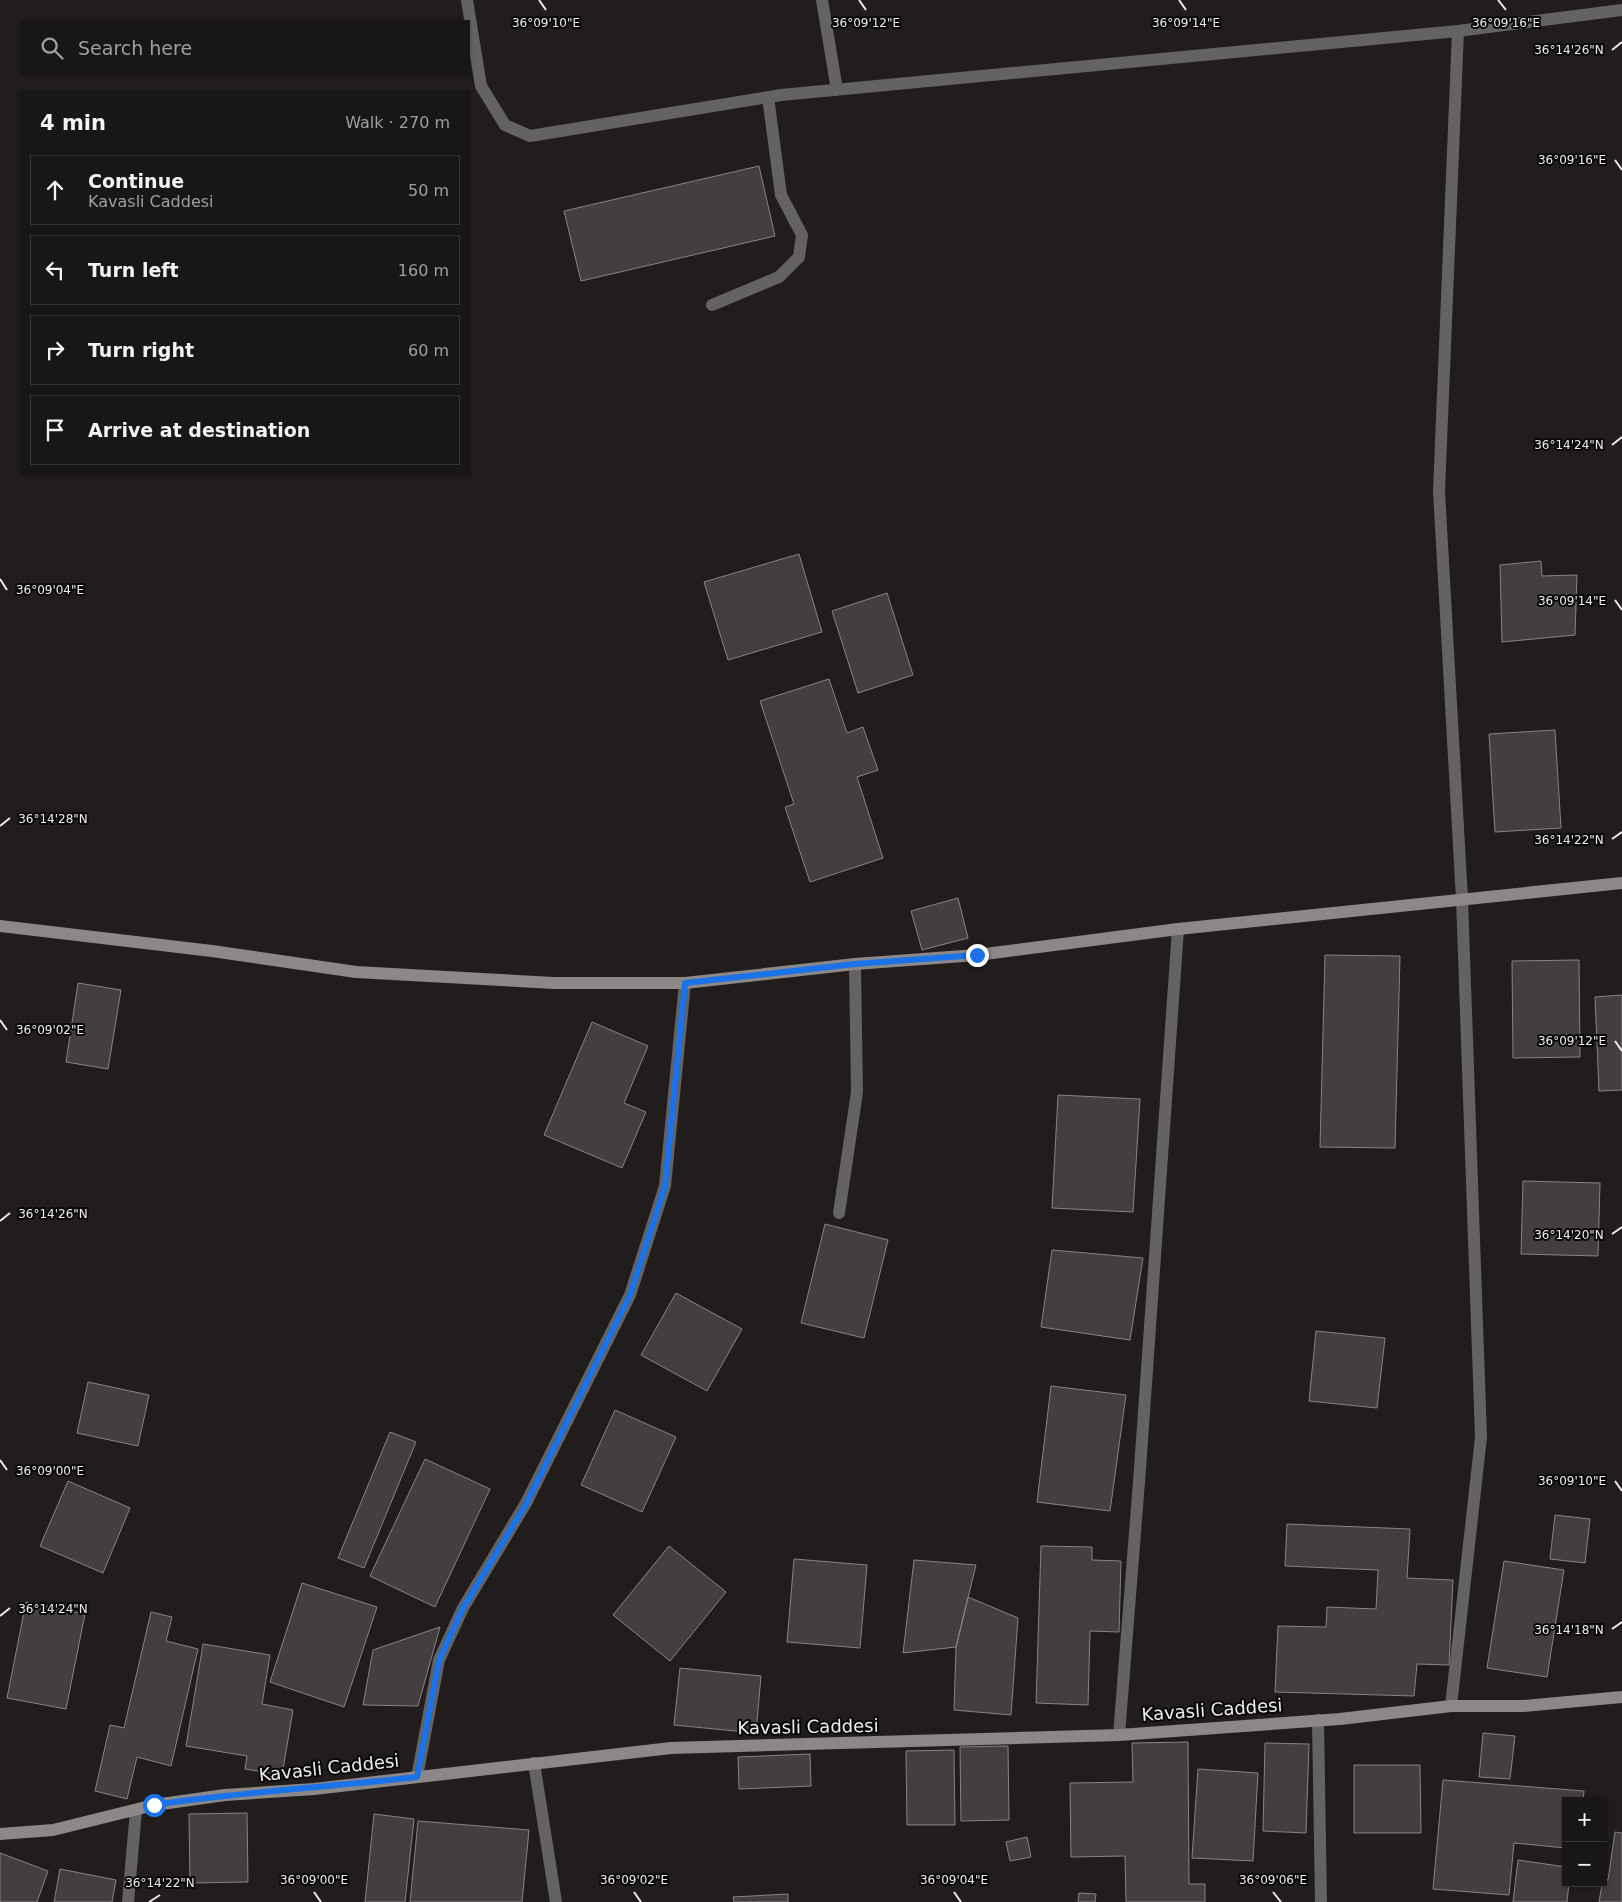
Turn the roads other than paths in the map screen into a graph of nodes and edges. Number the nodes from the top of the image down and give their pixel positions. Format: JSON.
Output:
{"nodes":[{"id":1,"x":468,"y":0,"type":"edge"},
{"id":2,"x":822,"y":0,"type":"edge"},
{"id":3,"x":1622,"y":10,"type":"edge"},
{"id":4,"x":1458,"y":30,"type":"junction"},
{"id":5,"x":837,"y":90,"type":"junction"},
{"id":6,"x":768,"y":97,"type":"junction"},
{"id":7,"x":712,"y":305,"type":"dead end"},
{"id":8,"x":1622,"y":883,"type":"edge"},
{"id":9,"x":1462,"y":899,"type":"junction"},
{"id":10,"x":0,"y":926,"type":"edge"},
{"id":11,"x":1178,"y":929,"type":"junction"},
{"id":12,"x":855,"y":964,"type":"junction"},
{"id":13,"x":685,"y":983,"type":"junction"},
{"id":14,"x":839,"y":1213,"type":"dead end"},
{"id":15,"x":1622,"y":1697,"type":"edge"},
{"id":16,"x":1451,"y":1706,"type":"junction"},
{"id":17,"x":1318,"y":1720,"type":"junction"},
{"id":18,"x":1119,"y":1735,"type":"junction"},
{"id":19,"x":534,"y":1762,"type":"junction"},
{"id":20,"x":417,"y":1777,"type":"junction"},
{"id":21,"x":136,"y":1810,"type":"junction"},
{"id":22,"x":0,"y":1834,"type":"edge"},
{"id":23,"x":128,"y":1902,"type":"edge"},
{"id":24,"x":556,"y":1902,"type":"edge"},
{"id":25,"x":1321,"y":1902,"type":"edge"}],
"edges":[{"from":1,"to":6,"type":"street"},
{"from":2,"to":5,"type":"street"},
{"from":3,"to":4,"type":"street"},
{"from":4,"to":5,"type":"street"},
{"from":4,"to":9,"type":"street"},
{"from":5,"to":6,"type":"street"},
{"from":6,"to":7,"type":"street"},
{"from":8,"to":9,"type":"street"},
{"from":9,"to":11,"type":"street"},
{"from":9,"to":16,"type":"street"},
{"from":10,"to":13,"type":"street"},
{"from":11,"to":12,"type":"street"},
{"from":11,"to":18,"type":"street"},
{"from":12,"to":13,"type":"street"},
{"from":12,"to":14,"type":"street"},
{"from":13,"to":20,"type":"street"},
{"from":15,"to":16,"type":"street","name":"Kavasli Caddesi"},
{"from":16,"to":17,"type":"street","name":"Kavasli Caddesi"},
{"from":17,"to":18,"type":"street","name":"Kavasli Caddesi"},
{"from":17,"to":25,"type":"street"},
{"from":18,"to":19,"type":"street","name":"Kavasli Caddesi"},
{"from":19,"to":20,"type":"street","name":"Kavasli Caddesi"},
{"from":19,"to":24,"type":"street"},
{"from":20,"to":21,"type":"street","name":"Kavasli Caddesi"},
{"from":21,"to":22,"type":"street","name":"Kavasli Caddesi"},
{"from":21,"to":23,"type":"street"}]}
